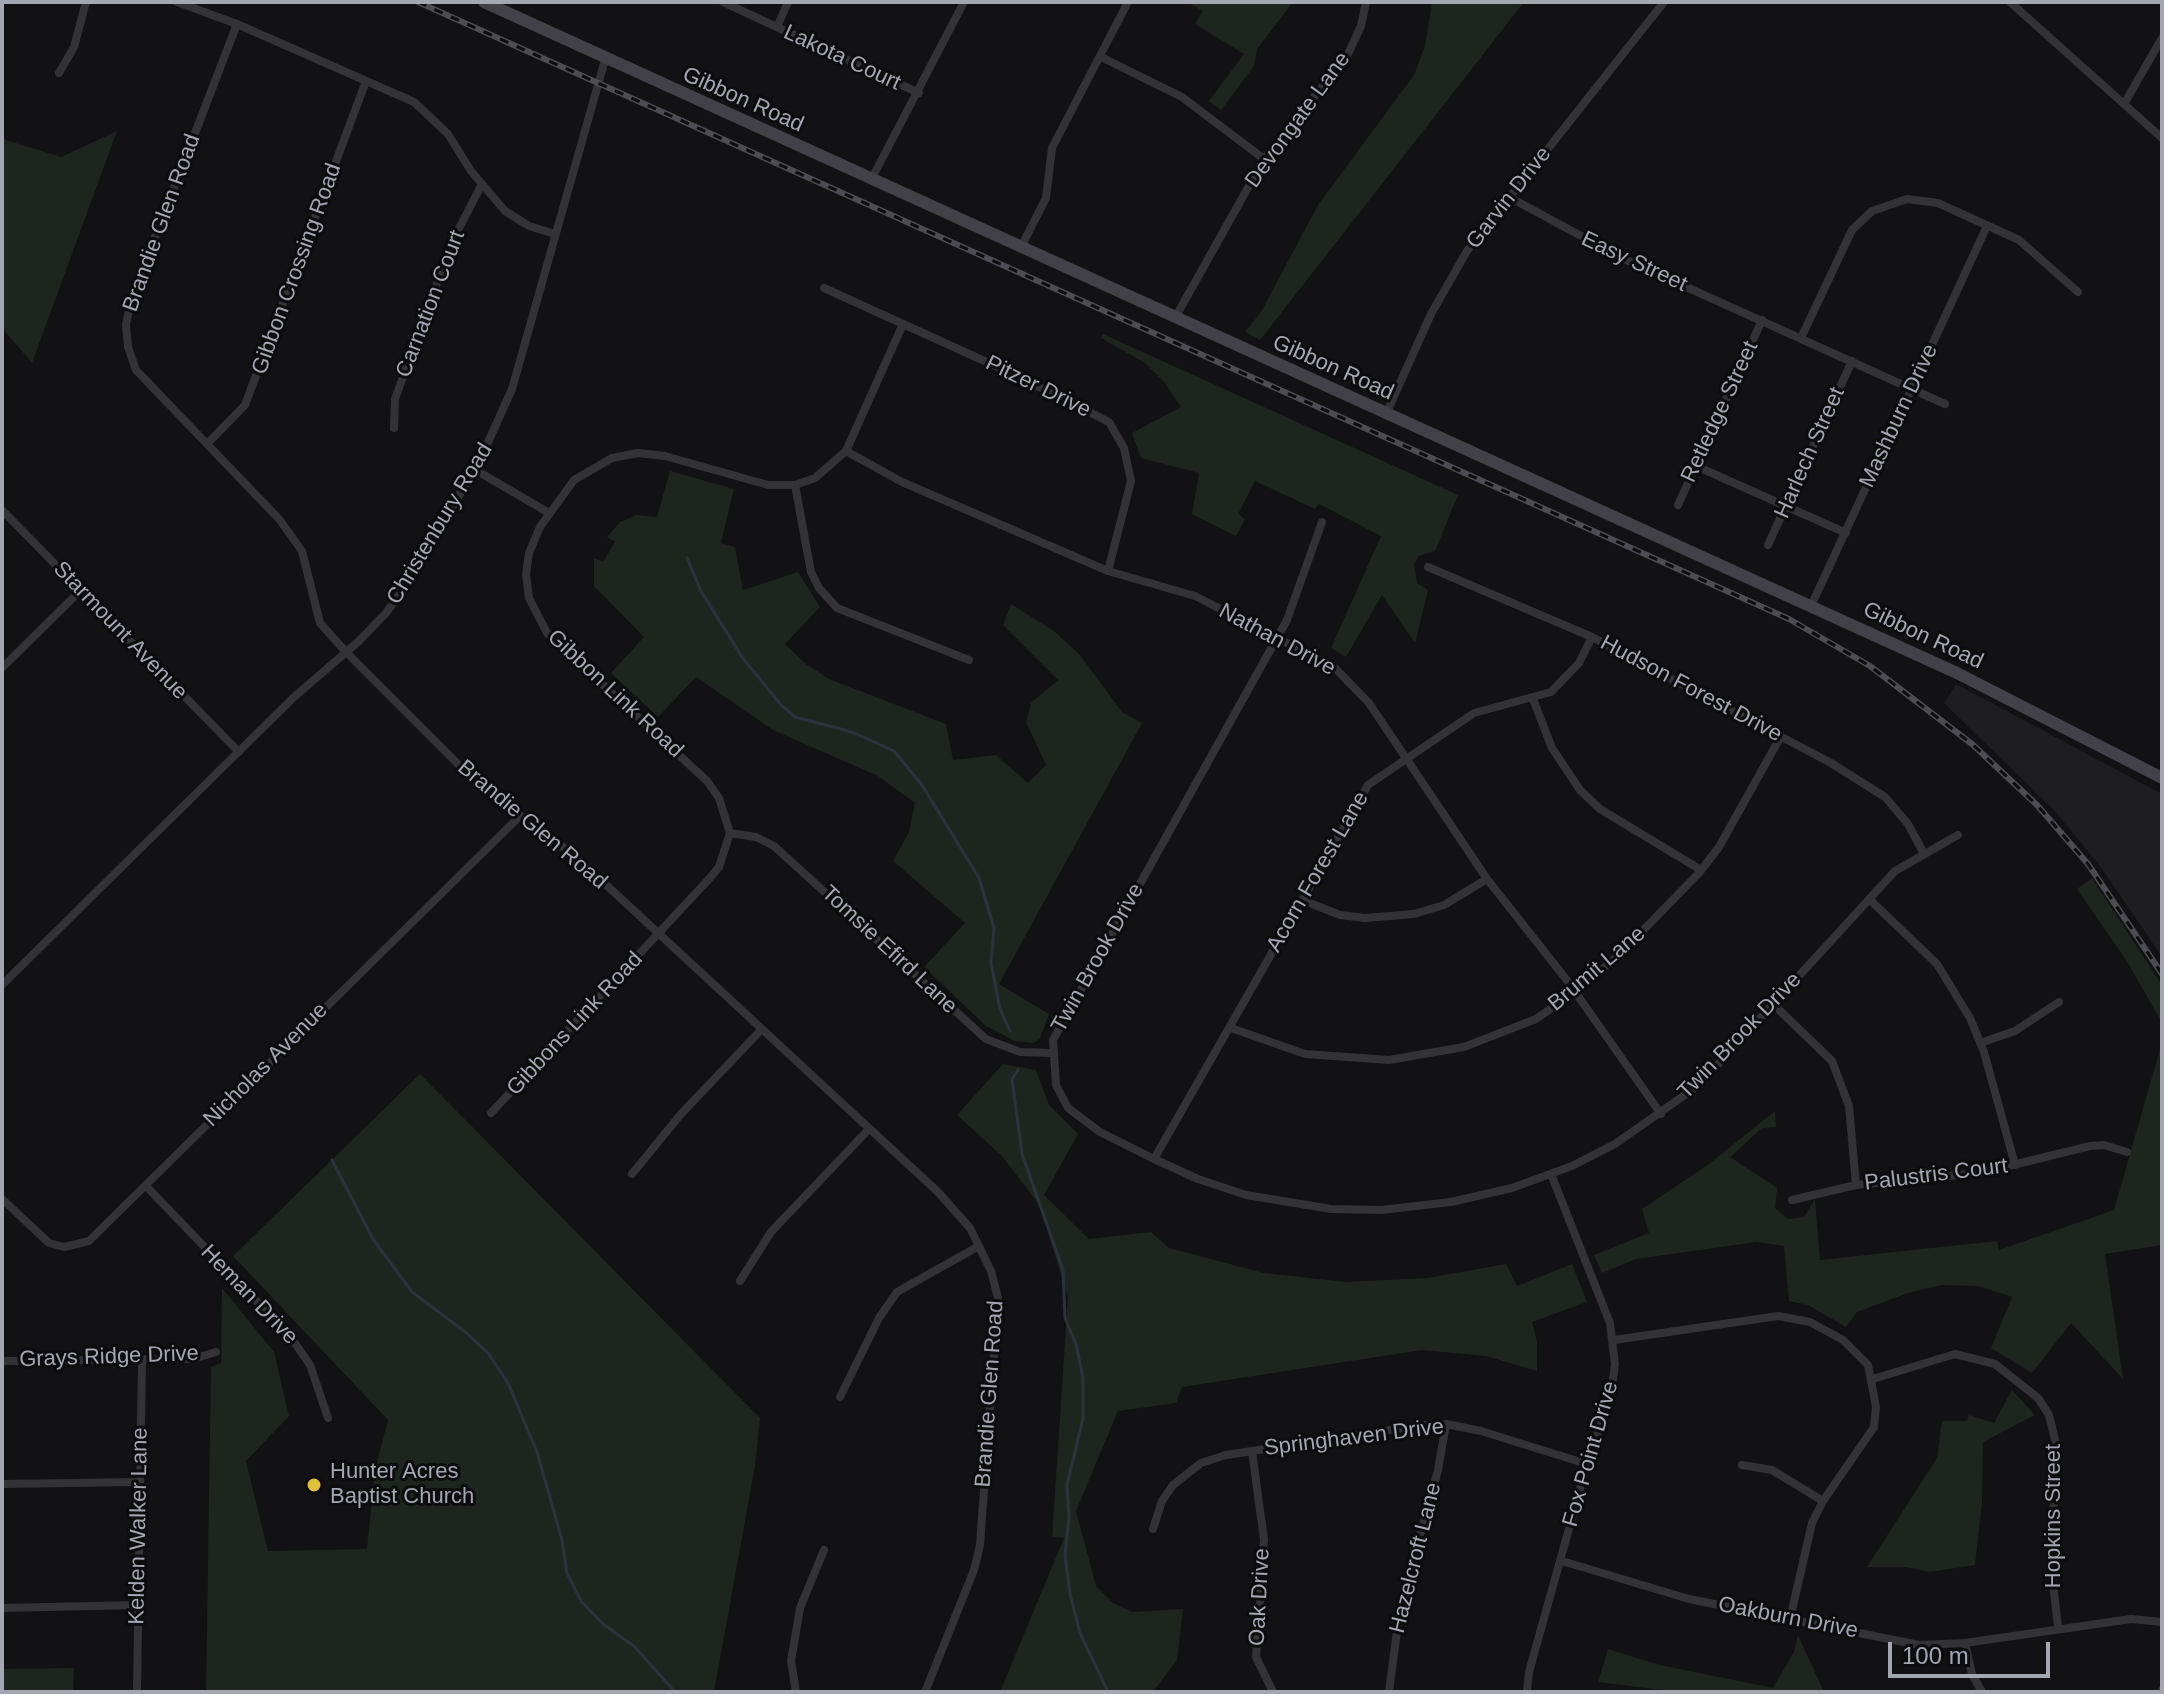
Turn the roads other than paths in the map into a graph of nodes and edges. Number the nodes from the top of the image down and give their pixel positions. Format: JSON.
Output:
{"nodes":[{"id":1,"x":86,"y":2,"type":"edge"},
{"id":2,"x":177,"y":2,"type":"edge"},
{"id":3,"x":484,"y":2,"type":"edge"},
{"id":4,"x":723,"y":2,"type":"edge"},
{"id":5,"x":788,"y":2,"type":"edge"},
{"id":6,"x":964,"y":2,"type":"edge"},
{"id":7,"x":1128,"y":2,"type":"edge"},
{"id":8,"x":1366,"y":2,"type":"edge"},
{"id":9,"x":1664,"y":2,"type":"edge"},
{"id":10,"x":2010,"y":2,"type":"edge"},
{"id":11,"x":505,"y":6,"type":"edge"},
{"id":12,"x":237,"y":24,"type":"junction"},
{"id":13,"x":777,"y":27,"type":"junction"},
{"id":14,"x":2162,"y":38,"type":"edge"},
{"id":15,"x":1101,"y":57,"type":"junction"},
{"id":16,"x":605,"y":60,"type":"junction"},
{"id":17,"x":59,"y":73,"type":"dead end"},
{"id":18,"x":366,"y":81,"type":"junction"},
{"id":19,"x":919,"y":93,"type":"junction"},
{"id":20,"x":2124,"y":104,"type":"junction"},
{"id":21,"x":2162,"y":138,"type":"edge"},
{"id":22,"x":1264,"y":159,"type":"junction"},
{"id":23,"x":871,"y":180,"type":"junction"},
{"id":24,"x":482,"y":184,"type":"junction"},
{"id":25,"x":1509,"y":197,"type":"junction"},
{"id":26,"x":1987,"y":226,"type":"junction"},
{"id":27,"x":555,"y":234,"type":"junction"},
{"id":28,"x":1021,"y":247,"type":"junction"},
{"id":29,"x":824,"y":288,"type":"dead end"},
{"id":30,"x":2078,"y":292,"type":"dead end"},
{"id":31,"x":1175,"y":318,"type":"junction"},
{"id":32,"x":1762,"y":320,"type":"junction"},
{"id":33,"x":903,"y":324,"type":"junction"},
{"id":34,"x":1801,"y":338,"type":"junction"},
{"id":35,"x":1852,"y":361,"type":"junction"},
{"id":36,"x":1911,"y":389,"type":"junction"},
{"id":37,"x":1945,"y":404,"type":"dead end"},
{"id":38,"x":1386,"y":414,"type":"junction"},
{"id":39,"x":394,"y":428,"type":"dead end"},
{"id":40,"x":207,"y":444,"type":"junction"},
{"id":41,"x":846,"y":451,"type":"junction"},
{"id":42,"x":1696,"y":466,"type":"junction"},
{"id":43,"x":474,"y":469,"type":"junction"},
{"id":44,"x":795,"y":485,"type":"junction"},
{"id":45,"x":1678,"y":505,"type":"dead end"},
{"id":46,"x":1786,"y":506,"type":"junction"},
{"id":47,"x":2,"y":510,"type":"edge"},
{"id":48,"x":549,"y":513,"type":"junction"},
{"id":49,"x":1322,"y":522,"type":"dead end"},
{"id":50,"x":1846,"y":533,"type":"junction"},
{"id":51,"x":1768,"y":545,"type":"dead end"},
{"id":52,"x":1428,"y":567,"type":"dead end"},
{"id":53,"x":1108,"y":571,"type":"junction"},
{"id":54,"x":81,"y":590,"type":"junction"},
{"id":55,"x":1811,"y":606,"type":"junction"},
{"id":56,"x":1592,"y":637,"type":"junction"},
{"id":57,"x":1277,"y":638,"type":"junction"},
{"id":58,"x":346,"y":652,"type":"junction"},
{"id":59,"x":969,"y":660,"type":"dead end"},
{"id":60,"x":2,"y":668,"type":"edge"},
{"id":61,"x":1533,"y":699,"type":"junction"},
{"id":62,"x":1781,"y":736,"type":"junction"},
{"id":63,"x":239,"y":752,"type":"junction"},
{"id":64,"x":1406,"y":758,"type":"junction"},
{"id":65,"x":2162,"y":778,"type":"edge"},
{"id":66,"x":520,"y":816,"type":"junction"},
{"id":67,"x":730,"y":833,"type":"junction"},
{"id":68,"x":1958,"y":835,"type":"dead end"},
{"id":69,"x":1923,"y":852,"type":"junction"},
{"id":70,"x":1701,"y":870,"type":"junction"},
{"id":71,"x":1487,"y":879,"type":"junction"},
{"id":72,"x":1869,"y":899,"type":"junction"},
{"id":73,"x":1302,"y":900,"type":"junction"},
{"id":74,"x":658,"y":935,"type":"junction"},
{"id":75,"x":2,"y":985,"type":"edge"},
{"id":76,"x":1575,"y":992,"type":"junction"},
{"id":77,"x":2059,"y":1002,"type":"dead end"},
{"id":78,"x":1773,"y":1004,"type":"junction"},
{"id":79,"x":1231,"y":1028,"type":"junction"},
{"id":80,"x":761,"y":1030,"type":"junction"},
{"id":81,"x":1980,"y":1043,"type":"junction"},
{"id":82,"x":1052,"y":1053,"type":"junction"},
{"id":83,"x":491,"y":1113,"type":"dead end"},
{"id":84,"x":1661,"y":1114,"type":"junction"},
{"id":85,"x":869,"y":1129,"type":"junction"},
{"id":86,"x":2127,"y":1152,"type":"dead end"},
{"id":87,"x":1154,"y":1159,"type":"junction"},
{"id":88,"x":2015,"y":1165,"type":"junction"},
{"id":89,"x":632,"y":1174,"type":"dead end"},
{"id":90,"x":1551,"y":1174,"type":"junction"},
{"id":91,"x":1856,"y":1185,"type":"junction"},
{"id":92,"x":146,"y":1186,"type":"junction"},
{"id":93,"x":2,"y":1199,"type":"edge"},
{"id":94,"x":1792,"y":1200,"type":"dead end"},
{"id":95,"x":979,"y":1246,"type":"junction"},
{"id":96,"x":740,"y":1281,"type":"dead end"},
{"id":97,"x":1614,"y":1340,"type":"junction"},
{"id":98,"x":216,"y":1352,"type":"dead end"},
{"id":99,"x":142,"y":1360,"type":"junction"},
{"id":100,"x":2,"y":1361,"type":"edge"},
{"id":101,"x":1873,"y":1379,"type":"junction"},
{"id":102,"x":840,"y":1397,"type":"dead end"},
{"id":103,"x":328,"y":1418,"type":"dead end"},
{"id":104,"x":1446,"y":1424,"type":"junction"},
{"id":105,"x":1252,"y":1451,"type":"junction"},
{"id":106,"x":1587,"y":1464,"type":"junction"},
{"id":107,"x":1742,"y":1465,"type":"dead end"},
{"id":108,"x":138,"y":1482,"type":"junction"},
{"id":109,"x":2,"y":1484,"type":"edge"},
{"id":110,"x":1823,"y":1501,"type":"junction"},
{"id":111,"x":1153,"y":1529,"type":"dead end"},
{"id":112,"x":824,"y":1550,"type":"dead end"},
{"id":113,"x":1562,"y":1561,"type":"junction"},
{"id":114,"x":137,"y":1605,"type":"junction"},
{"id":115,"x":2,"y":1608,"type":"edge"},
{"id":116,"x":1790,"y":1619,"type":"junction"},
{"id":117,"x":2162,"y":1622,"type":"edge"},
{"id":118,"x":2058,"y":1627,"type":"junction"},
{"id":119,"x":1965,"y":1643,"type":"junction"},
{"id":120,"x":137,"y":1692,"type":"edge"},
{"id":121,"x":796,"y":1692,"type":"edge"},
{"id":122,"x":925,"y":1692,"type":"edge"},
{"id":123,"x":1273,"y":1692,"type":"edge"},
{"id":124,"x":1389,"y":1692,"type":"edge"},
{"id":125,"x":1527,"y":1692,"type":"edge"},
{"id":126,"x":1982,"y":1692,"type":"edge"}],
"edges":[{"from":1,"to":17,"type":"street"},
{"from":2,"to":12,"type":"street"},
{"from":3,"to":11,"type":"main road","name":"Gibbon Road"},
{"from":4,"to":13,"type":"street","name":"Lakota Court"},
{"from":5,"to":13,"type":"street"},
{"from":6,"to":19,"type":"street"},
{"from":7,"to":15,"type":"street"},
{"from":8,"to":22,"type":"street","name":"Devongate Lane"},
{"from":9,"to":25,"type":"street","name":"Garvin Drive"},
{"from":10,"to":20,"type":"street"},
{"from":11,"to":16,"type":"main road","name":"Gibbon Road"},
{"from":12,"to":18,"type":"street"},
{"from":12,"to":40,"type":"street","name":"Brandie Glen Road"},
{"from":13,"to":19,"type":"street","name":"Lakota Court"},
{"from":14,"to":20,"type":"street"},
{"from":15,"to":22,"type":"street"},
{"from":15,"to":28,"type":"street"},
{"from":16,"to":23,"type":"main road","name":"Gibbon Road"},
{"from":16,"to":27,"type":"street","name":"Christenbury Road"},
{"from":18,"to":24,"type":"street"},
{"from":18,"to":40,"type":"street","name":"Gibbon Crossing Road"},
{"from":19,"to":23,"type":"street"},
{"from":20,"to":21,"type":"street"},
{"from":22,"to":31,"type":"street","name":"Devongate Lane"},
{"from":23,"to":28,"type":"main road","name":"Gibbon Road"},
{"from":24,"to":27,"type":"street"},
{"from":24,"to":39,"type":"street","name":"Carnation Court"},
{"from":25,"to":32,"type":"street","name":"Easy Street"},
{"from":25,"to":38,"type":"street","name":"Garvin Drive"},
{"from":26,"to":30,"type":"street"},
{"from":26,"to":34,"type":"street"},
{"from":26,"to":36,"type":"street","name":"Mashburn Drive"},
{"from":27,"to":43,"type":"street","name":"Christenbury Road"},
{"from":28,"to":31,"type":"main road","name":"Gibbon Road"},
{"from":29,"to":33,"type":"street","name":"Pitzer Drive"},
{"from":31,"to":38,"type":"main road","name":"Gibbon Road"},
{"from":32,"to":34,"type":"street","name":"Easy Street"},
{"from":32,"to":42,"type":"street","name":"Retledge Street"},
{"from":33,"to":41,"type":"street"},
{"from":33,"to":53,"type":"street","name":"Pitzer Drive"},
{"from":34,"to":35,"type":"street","name":"Easy Street"},
{"from":35,"to":36,"type":"street","name":"Easy Street"},
{"from":35,"to":46,"type":"street","name":"Harlech Street"},
{"from":36,"to":37,"type":"street","name":"Easy Street"},
{"from":36,"to":50,"type":"street","name":"Mashburn Drive"},
{"from":38,"to":55,"type":"main road","name":"Gibbon Road"},
{"from":40,"to":58,"type":"street","name":"Brandie Glen Road"},
{"from":41,"to":44,"type":"street"},
{"from":41,"to":53,"type":"street","name":"Nathan Drive"},
{"from":42,"to":45,"type":"street","name":"Retledge Street"},
{"from":42,"to":46,"type":"street"},
{"from":43,"to":48,"type":"street"},
{"from":43,"to":58,"type":"street","name":"Christenbury Road"},
{"from":44,"to":48,"type":"street","name":"Gibbon Link Road"},
{"from":44,"to":59,"type":"street"},
{"from":46,"to":50,"type":"street"},
{"from":46,"to":51,"type":"street","name":"Harlech Street"},
{"from":47,"to":54,"type":"street","name":"Starmount Avenue"},
{"from":48,"to":67,"type":"street","name":"Gibbon Link Road"},
{"from":49,"to":57,"type":"street","name":"Twin Brook Drive"},
{"from":50,"to":55,"type":"street","name":"Mashburn Drive"},
{"from":52,"to":56,"type":"street","name":"Hudson Forest Drive"},
{"from":53,"to":57,"type":"street","name":"Nathan Drive"},
{"from":54,"to":60,"type":"street"},
{"from":54,"to":63,"type":"street","name":"Starmount Avenue"},
{"from":55,"to":65,"type":"main road","name":"Gibbon Road"},
{"from":56,"to":61,"type":"street","name":"Acorn Forest Lane"},
{"from":56,"to":62,"type":"street","name":"Hudson Forest Drive"},
{"from":57,"to":64,"type":"street","name":"Nathan Drive"},
{"from":57,"to":82,"type":"street","name":"Twin Brook Drive"},
{"from":58,"to":63,"type":"street","name":"Christenbury Road"},
{"from":58,"to":66,"type":"street","name":"Brandie Glen Road"},
{"from":61,"to":64,"type":"street","name":"Acorn Forest Lane"},
{"from":61,"to":70,"type":"street"},
{"from":62,"to":69,"type":"street","name":"Hudson Forest Drive"},
{"from":62,"to":70,"type":"street","name":"Brumit Lane"},
{"from":63,"to":75,"type":"street","name":"Christenbury Road"},
{"from":64,"to":71,"type":"street","name":"Nathan Drive"},
{"from":64,"to":73,"type":"street","name":"Acorn Forest Lane"},
{"from":66,"to":74,"type":"street","name":"Brandie Glen Road"},
{"from":66,"to":92,"type":"street","name":"Nicholas Avenue"},
{"from":67,"to":74,"type":"street"},
{"from":67,"to":82,"type":"street","name":"Tomsie Efird Lane"},
{"from":68,"to":69,"type":"street","name":"Twin Brook Drive"},
{"from":69,"to":72,"type":"street","name":"Twin Brook Drive"},
{"from":70,"to":76,"type":"street","name":"Brumit Lane"},
{"from":71,"to":73,"type":"street"},
{"from":71,"to":76,"type":"street","name":"Nathan Drive"},
{"from":72,"to":78,"type":"street","name":"Twin Brook Drive"},
{"from":72,"to":81,"type":"street"},
{"from":73,"to":79,"type":"street","name":"Acorn Forest Lane"},
{"from":74,"to":80,"type":"street","name":"Brandie Glen Road"},
{"from":74,"to":83,"type":"street","name":"Gibbons Link Road"},
{"from":76,"to":79,"type":"street","name":"Brumit Lane"},
{"from":76,"to":84,"type":"street","name":"Nathan Drive"},
{"from":77,"to":81,"type":"street"},
{"from":78,"to":84,"type":"street","name":"Twin Brook Drive"},
{"from":78,"to":91,"type":"street"},
{"from":79,"to":87,"type":"street","name":"Acorn Forest Lane"},
{"from":80,"to":85,"type":"street","name":"Brandie Glen Road"},
{"from":80,"to":89,"type":"street"},
{"from":81,"to":88,"type":"street"},
{"from":82,"to":87,"type":"street","name":"Twin Brook Drive"},
{"from":84,"to":90,"type":"street","name":"Twin Brook Drive"},
{"from":85,"to":95,"type":"street","name":"Brandie Glen Road"},
{"from":85,"to":96,"type":"street"},
{"from":86,"to":88,"type":"street","name":"Palustris Court"},
{"from":87,"to":90,"type":"street","name":"Twin Brook Drive"},
{"from":88,"to":91,"type":"street","name":"Palustris Court"},
{"from":90,"to":97,"type":"street","name":"Fox Point Drive"},
{"from":91,"to":94,"type":"street","name":"Palustris Court"},
{"from":92,"to":93,"type":"street","name":"Nicholas Avenue"},
{"from":92,"to":103,"type":"street","name":"Heman Drive"},
{"from":95,"to":102,"type":"street"},
{"from":95,"to":122,"type":"street","name":"Brandie Glen Road"},
{"from":97,"to":101,"type":"street"},
{"from":97,"to":106,"type":"street","name":"Fox Point Drive"},
{"from":98,"to":99,"type":"street","name":"Grays Ridge Drive"},
{"from":99,"to":100,"type":"street","name":"Grays Ridge Drive"},
{"from":99,"to":108,"type":"street","name":"Kelden Walker Lane"},
{"from":101,"to":110,"type":"street"},
{"from":101,"to":118,"type":"street","name":"Hopkins Street"},
{"from":104,"to":105,"type":"street","name":"Springhaven Drive"},
{"from":104,"to":106,"type":"street","name":"Springhaven Drive"},
{"from":104,"to":124,"type":"street","name":"Hazelcroft Lane"},
{"from":105,"to":111,"type":"street","name":"Springhaven Drive"},
{"from":105,"to":123,"type":"street","name":"Oak Drive"},
{"from":106,"to":113,"type":"street","name":"Fox Point Drive"},
{"from":107,"to":110,"type":"street"},
{"from":108,"to":109,"type":"street"},
{"from":108,"to":114,"type":"street","name":"Kelden Walker Lane"},
{"from":110,"to":116,"type":"street"},
{"from":112,"to":121,"type":"street"},
{"from":113,"to":116,"type":"street","name":"Oakburn Drive"},
{"from":113,"to":125,"type":"street","name":"Fox Point Drive"},
{"from":114,"to":115,"type":"street"},
{"from":114,"to":120,"type":"street","name":"Kelden Walker Lane"},
{"from":116,"to":119,"type":"street","name":"Oakburn Drive"},
{"from":117,"to":118,"type":"street","name":"Oakburn Drive"},
{"from":118,"to":119,"type":"street","name":"Oakburn Drive"},
{"from":119,"to":126,"type":"street"}]}
